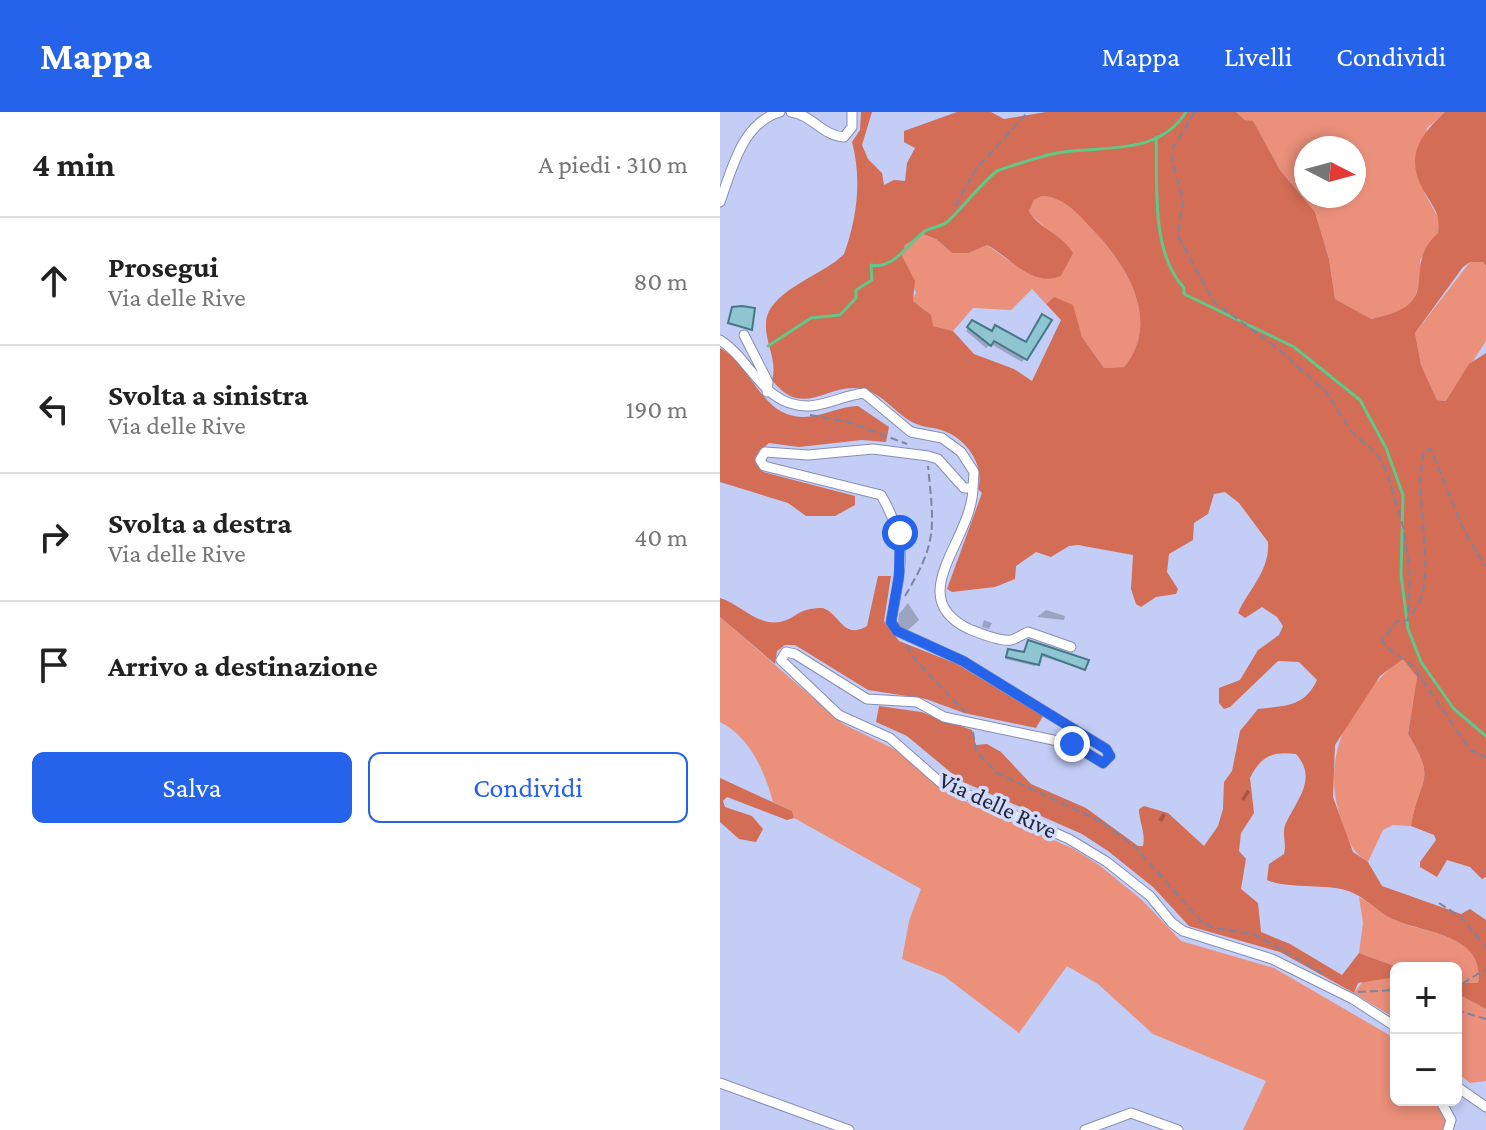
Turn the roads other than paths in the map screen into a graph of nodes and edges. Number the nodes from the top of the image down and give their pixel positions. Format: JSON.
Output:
{"nodes":[{"id":1,"x":780,"y":112,"type":"edge"},
{"id":2,"x":791,"y":112,"type":"edge"},
{"id":3,"x":852,"y":112,"type":"edge"},
{"id":4,"x":720,"y":202,"type":"edge"},
{"id":5,"x":744,"y":335,"type":"dead end"},
{"id":6,"x":720,"y":340,"type":"edge"},
{"id":7,"x":767,"y":392,"type":"junction"},
{"id":8,"x":973,"y":488,"type":"junction"},
{"id":9,"x":1071,"y":647,"type":"dead end"},
{"id":10,"x":1390,"y":1023,"type":"edge"},
{"id":11,"x":720,"y":1083,"type":"edge"},
{"id":12,"x":1462,"y":1090,"type":"edge"},
{"id":13,"x":1443,"y":1106,"type":"edge"},
{"id":14,"x":1486,"y":1107,"type":"edge"},
{"id":15,"x":849,"y":1130,"type":"edge"},
{"id":16,"x":1085,"y":1130,"type":"edge"},
{"id":17,"x":1178,"y":1130,"type":"edge"},
{"id":18,"x":1448,"y":1130,"type":"edge"}],
"edges":[{"from":1,"to":4,"type":"street"},
{"from":2,"to":3,"type":"street"},
{"from":5,"to":7,"type":"street"},
{"from":6,"to":7,"type":"street"},
{"from":7,"to":8,"type":"street"},
{"from":8,"to":9,"type":"street"},
{"from":8,"to":10,"type":"street","name":"Via delle Rive"},
{"from":11,"to":15,"type":"street"},
{"from":12,"to":14,"type":"street"},
{"from":13,"to":18,"type":"street"},
{"from":16,"to":17,"type":"street"}]}
